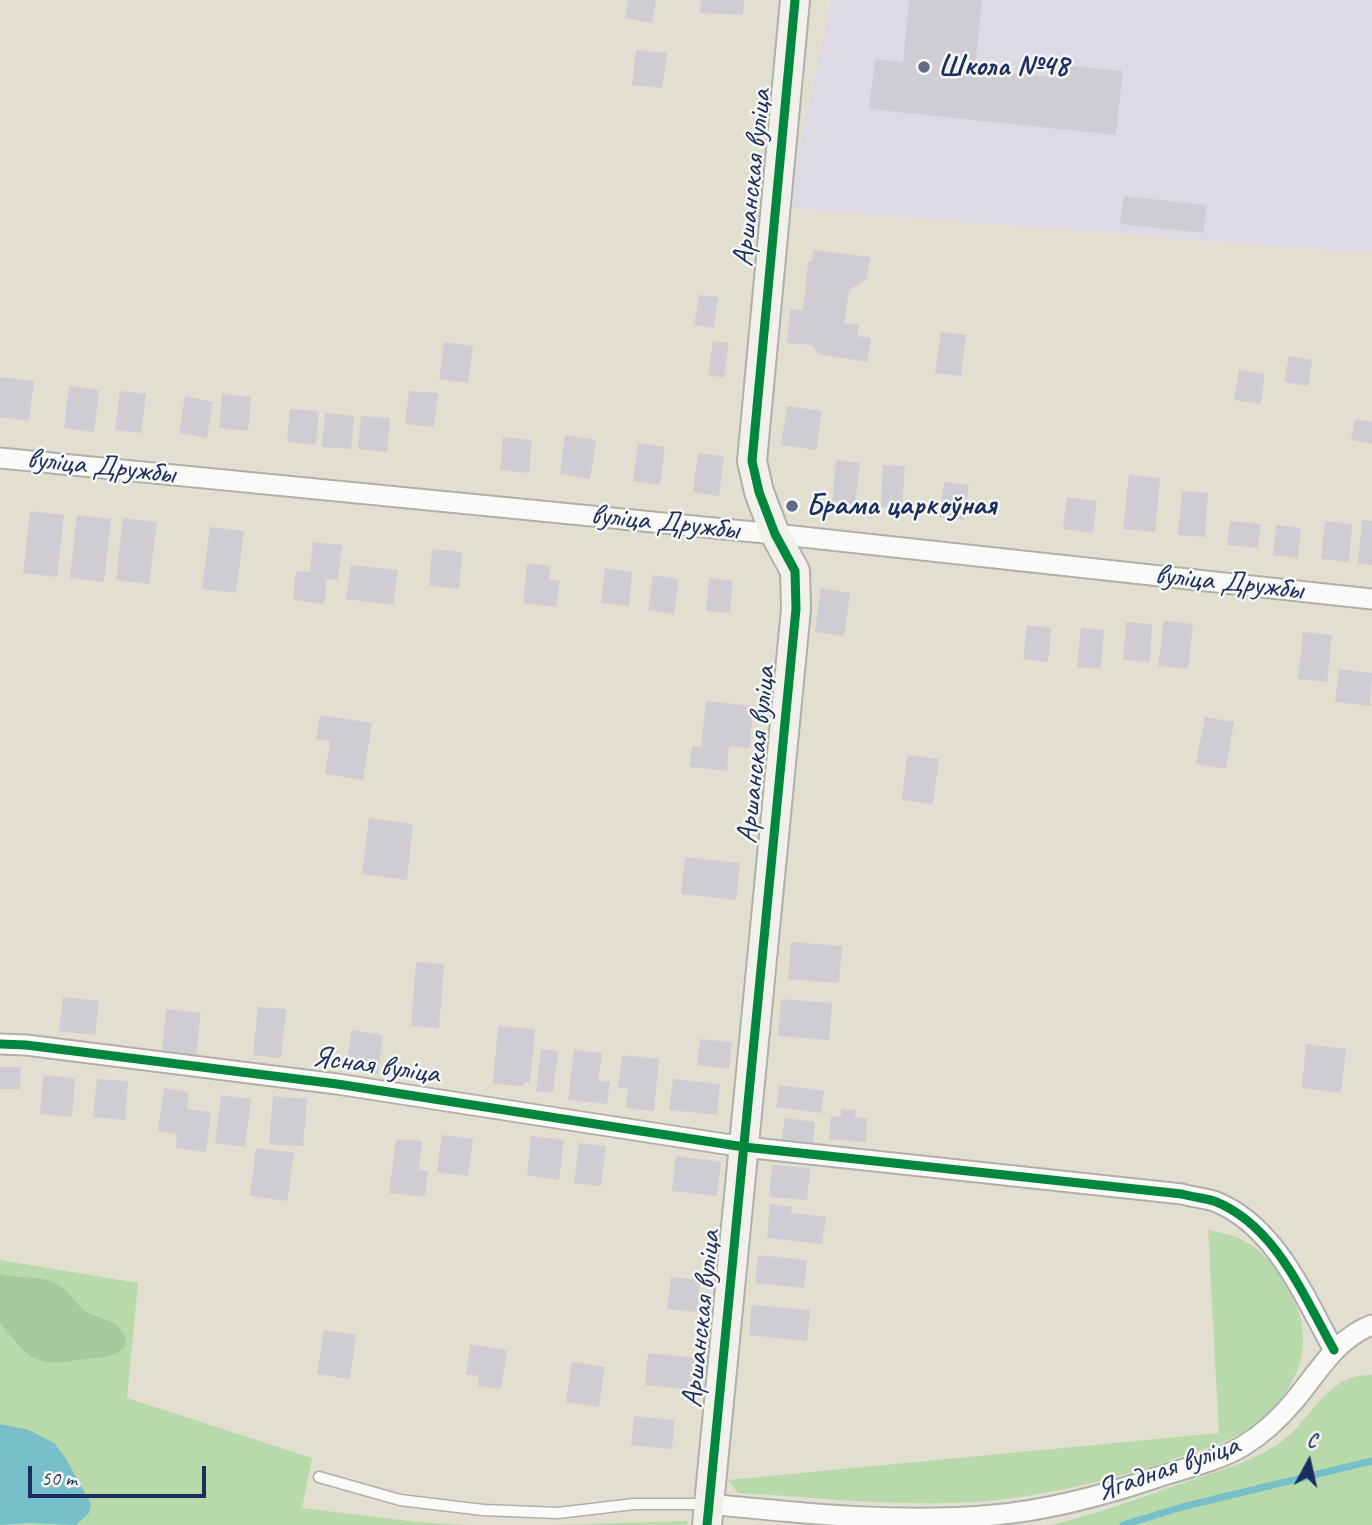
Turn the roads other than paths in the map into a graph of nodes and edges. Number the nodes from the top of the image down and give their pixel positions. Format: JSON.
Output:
{"nodes":[{"id":1,"x":795,"y":0,"type":"edge"},
{"id":2,"x":0,"y":457,"type":"edge"},
{"id":3,"x":775,"y":534,"type":"junction"},
{"id":4,"x":1372,"y":599,"type":"edge"},
{"id":5,"x":0,"y":1044,"type":"edge"},
{"id":6,"x":744,"y":1147,"type":"junction"},
{"id":7,"x":1372,"y":1325,"type":"edge"},
{"id":8,"x":1334,"y":1350,"type":"junction"},
{"id":9,"x":319,"y":1477,"type":"dead end"},
{"id":10,"x":707,"y":1517,"type":"edge"}],
"edges":[{"from":1,"to":3,"type":"street","name":"Аршанская вуліца"},
{"from":2,"to":3,"type":"street","name":"вуліца Дружбы"},
{"from":3,"to":4,"type":"street","name":"вуліца Дружбы"},
{"from":3,"to":6,"type":"street","name":"Аршанская вуліца"},
{"from":5,"to":6,"type":"street","name":"Ясная вуліца"},
{"from":6,"to":8,"type":"street","name":"Ясная вуліца"},
{"from":6,"to":10,"type":"street","name":"Аршанская вуліца"},
{"from":7,"to":8,"type":"street","name":"Ягадная вуліца"},
{"from":8,"to":10,"type":"street","name":"Ягадная вуліца"},
{"from":9,"to":10,"type":"lane"}]}
